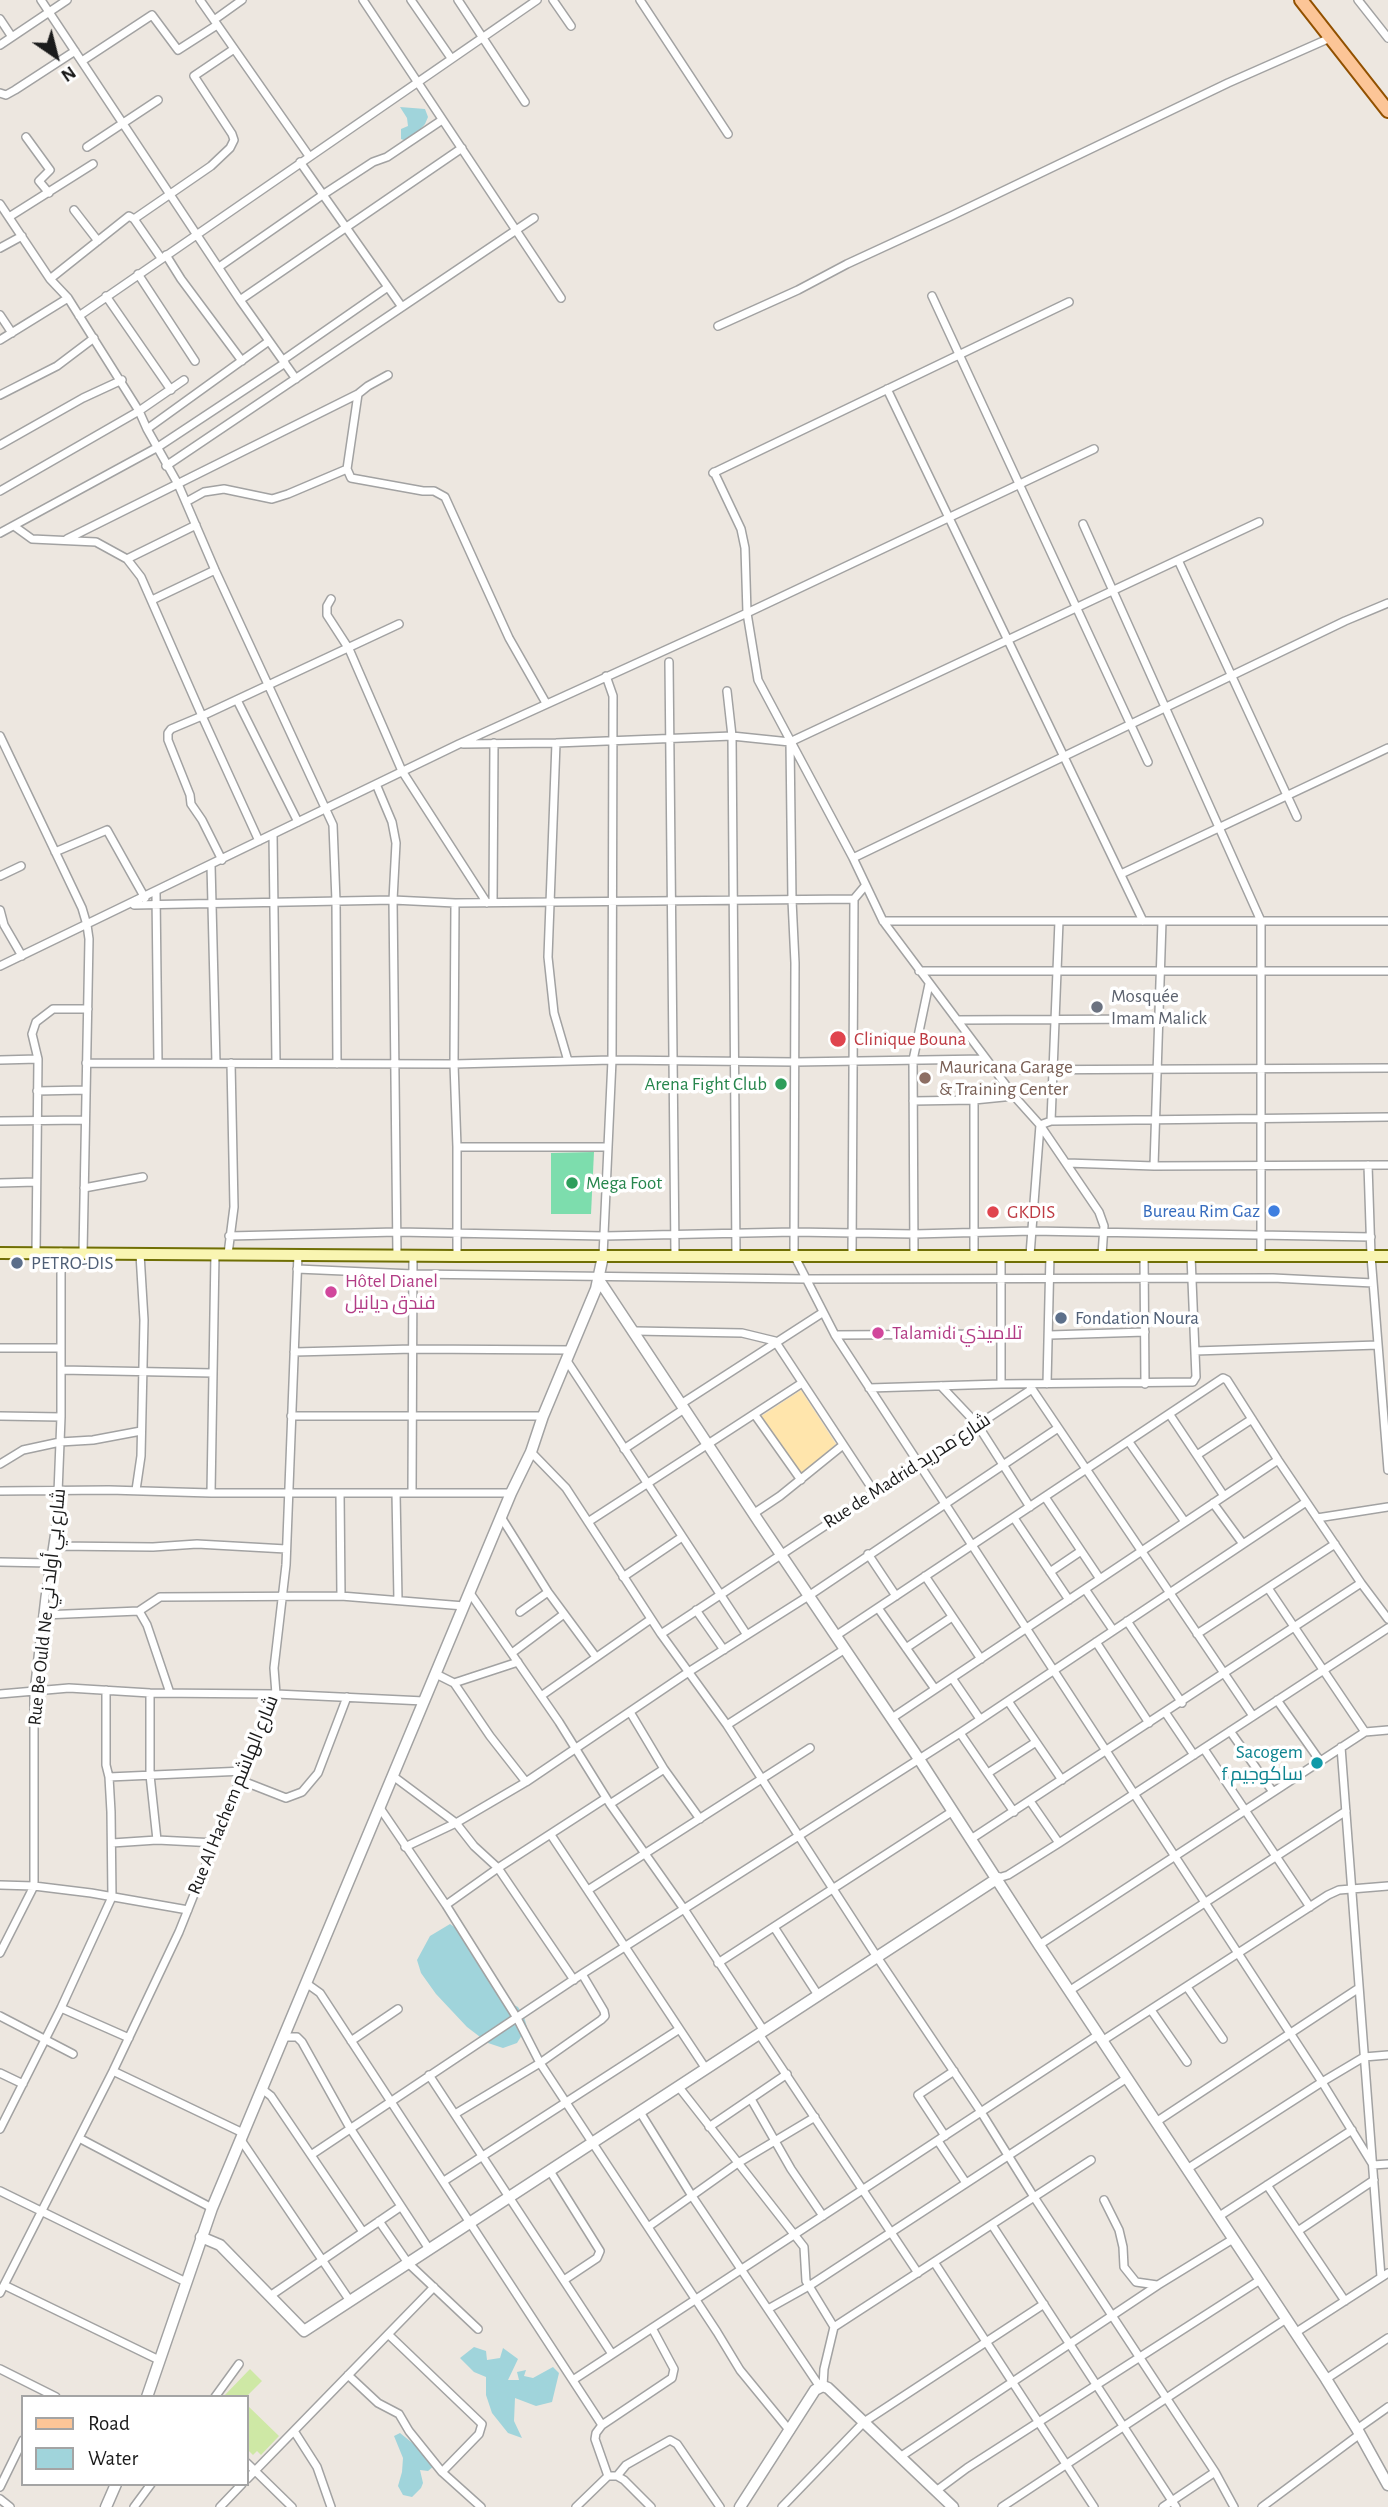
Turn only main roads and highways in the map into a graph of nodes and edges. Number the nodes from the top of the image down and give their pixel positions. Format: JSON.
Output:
{"nodes":[{"id":1,"x":1301,"y":0,"type":"edge"},
{"id":2,"x":1388,"y":111,"type":"edge"},
{"id":3,"x":0,"y":1252,"type":"edge"},
{"id":4,"x":1388,"y":1256,"type":"edge"}],
"edges":[{"from":1,"to":2,"type":"main road"},
{"from":3,"to":4,"type":"main road"}]}
